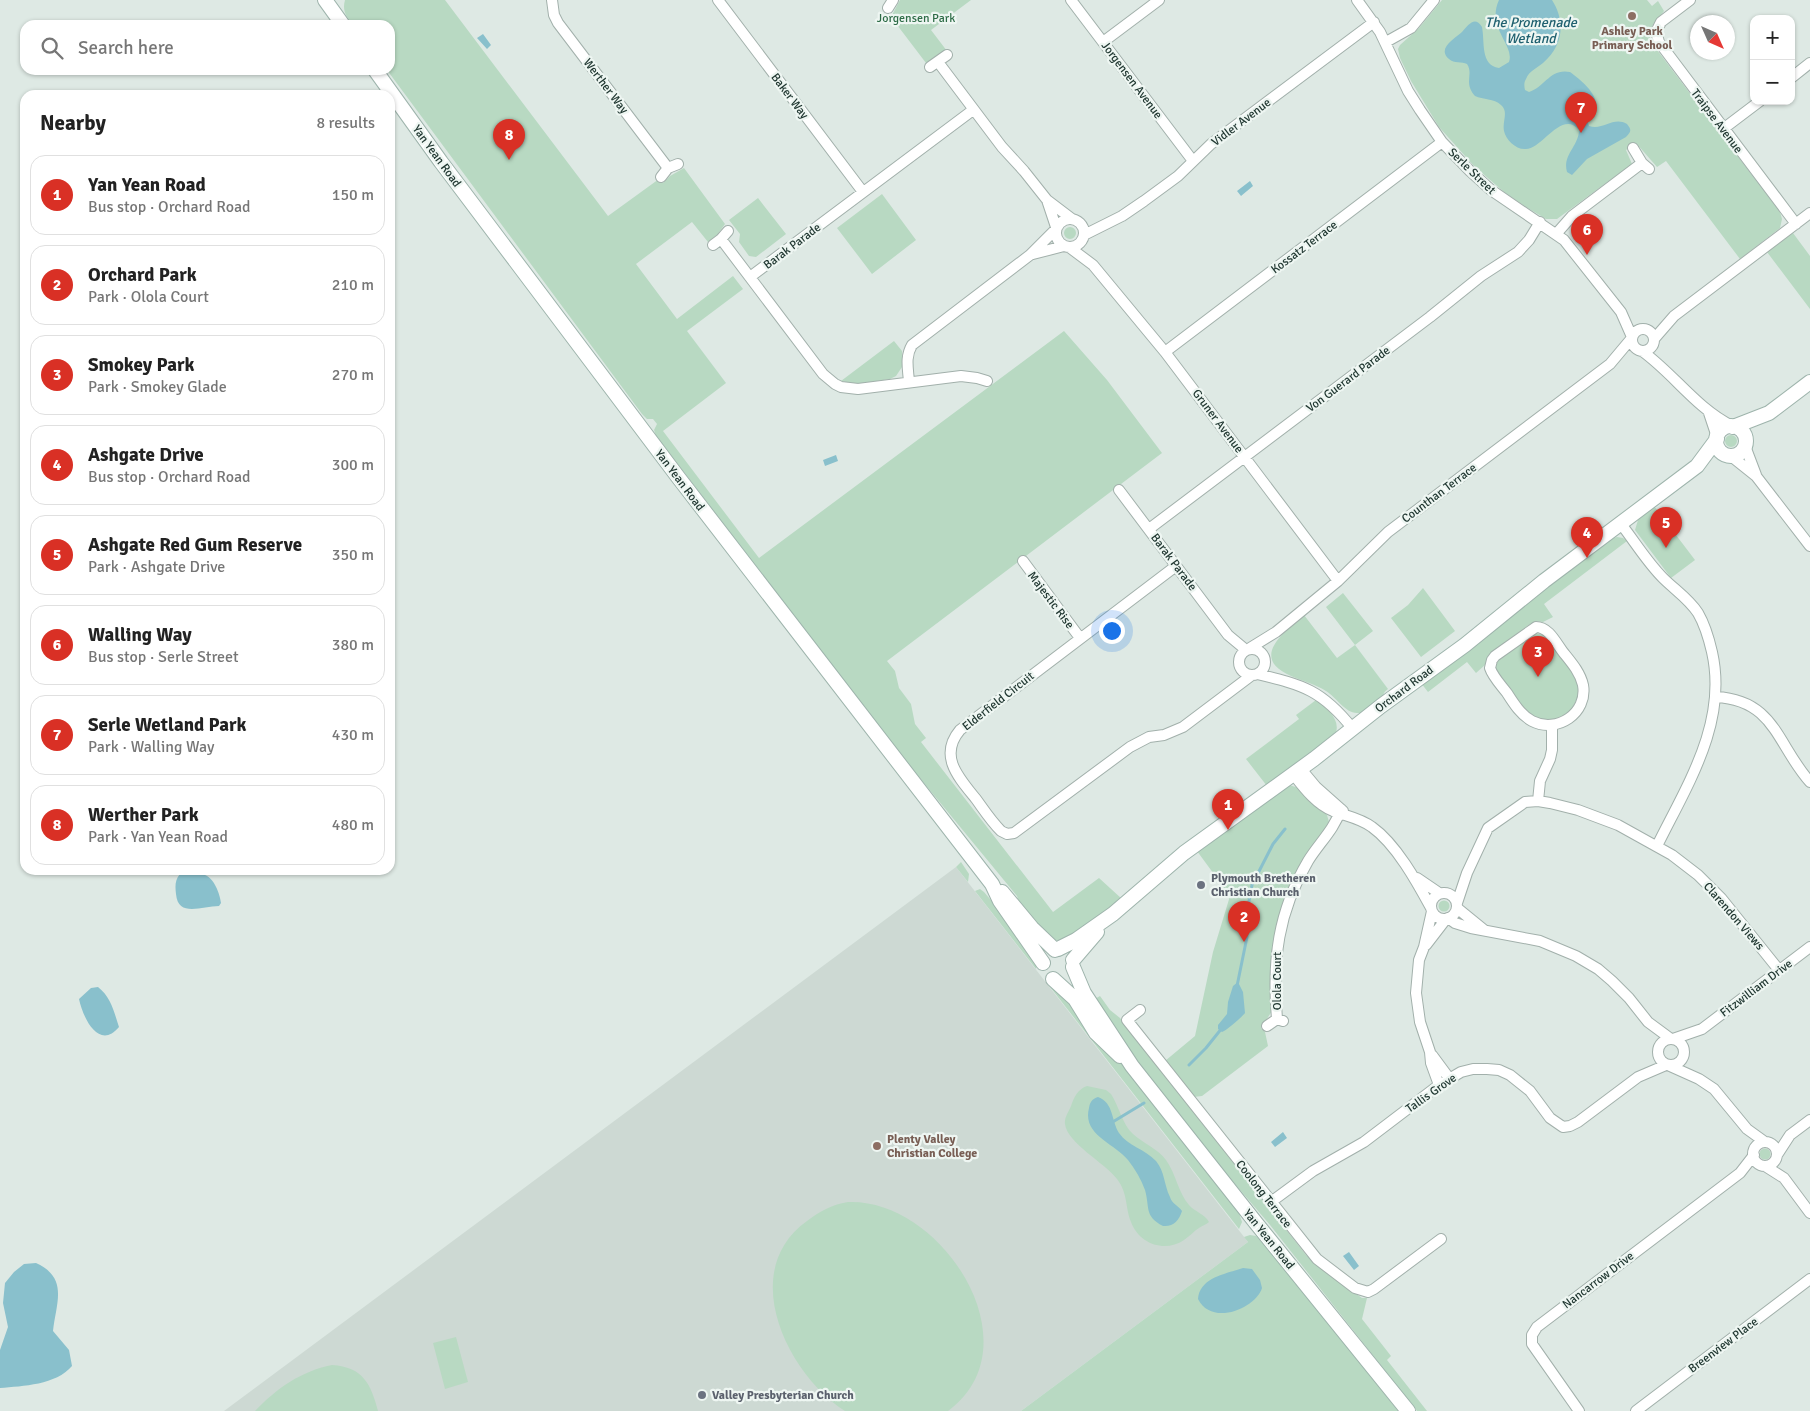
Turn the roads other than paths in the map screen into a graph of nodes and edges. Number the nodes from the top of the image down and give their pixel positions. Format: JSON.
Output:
{"nodes":[{"id":1,"x":552,"y":0,"type":"edge"},
{"id":2,"x":718,"y":0,"type":"edge"},
{"id":3,"x":1071,"y":0,"type":"edge"},
{"id":4,"x":1159,"y":0,"type":"edge"},
{"id":5,"x":1357,"y":0,"type":"edge"},
{"id":6,"x":1434,"y":0,"type":"edge"},
{"id":7,"x":1690,"y":0,"type":"edge"},
{"id":8,"x":329,"y":1,"type":"edge"},
{"id":9,"x":340,"y":20,"type":"edge"},
{"id":10,"x":1374,"y":22,"type":"junction"},
{"id":11,"x":1103,"y":42,"type":"junction"},
{"id":12,"x":1386,"y":42,"type":"junction"},
{"id":13,"x":947,"y":55,"type":"dead end"},
{"id":14,"x":1810,"y":63,"type":"edge"},
{"id":15,"x":379,"y":75,"type":"edge"},
{"id":16,"x":1795,"y":75,"type":"edge"},
{"id":17,"x":389,"y":90,"type":"edge"},
{"id":18,"x":395,"y":98,"type":"edge"},
{"id":19,"x":1755,"y":105,"type":"edge"},
{"id":20,"x":973,"y":110,"type":"junction"},
{"id":21,"x":1723,"y":129,"type":"junction"},
{"id":22,"x":1442,"y":142,"type":"junction"},
{"id":23,"x":1632,"y":148,"type":"dead end"},
{"id":24,"x":1193,"y":161,"type":"junction"},
{"id":25,"x":678,"y":164,"type":"dead end"},
{"id":26,"x":863,"y":192,"type":"junction"},
{"id":27,"x":1047,"y":200,"type":"junction"},
{"id":28,"x":1810,"y":213,"type":"edge"},
{"id":29,"x":1075,"y":219,"type":"junction"},
{"id":30,"x":1110,"y":221,"type":"junction"},
{"id":31,"x":1540,"y":222,"type":"junction"},
{"id":32,"x":1796,"y":224,"type":"junction"},
{"id":33,"x":1056,"y":229,"type":"junction"},
{"id":34,"x":1557,"y":233,"type":"junction"},
{"id":35,"x":1083,"y":237,"type":"junction"},
{"id":36,"x":721,"y":239,"type":"dead end"},
{"id":37,"x":1066,"y":247,"type":"junction"},
{"id":38,"x":1030,"y":255,"type":"junction"},
{"id":39,"x":1093,"y":265,"type":"junction"},
{"id":40,"x":750,"y":277,"type":"junction"},
{"id":41,"x":1621,"y":312,"type":"junction"},
{"id":42,"x":1674,"y":316,"type":"junction"},
{"id":43,"x":1644,"y":328,"type":"junction"},
{"id":44,"x":1631,"y":338,"type":"junction"},
{"id":45,"x":1654,"y":340,"type":"junction"},
{"id":46,"x":1641,"y":351,"type":"junction"},
{"id":47,"x":1165,"y":352,"type":"junction"},
{"id":48,"x":1610,"y":364,"type":"junction"},
{"id":49,"x":1665,"y":369,"type":"junction"},
{"id":50,"x":987,"y":381,"type":"dead end"},
{"id":51,"x":909,"y":382,"type":"junction"},
{"id":52,"x":1810,"y":382,"type":"edge"},
{"id":53,"x":1709,"y":412,"type":"junction"},
{"id":54,"x":1769,"y":413,"type":"junction"},
{"id":55,"x":1733,"y":426,"type":"junction"},
{"id":56,"x":1717,"y":438,"type":"junction"},
{"id":57,"x":1746,"y":444,"type":"junction"},
{"id":58,"x":1729,"y":456,"type":"junction"},
{"id":59,"x":1244,"y":457,"type":"junction"},
{"id":60,"x":1697,"y":466,"type":"junction"},
{"id":61,"x":1756,"y":476,"type":"junction"},
{"id":62,"x":1119,"y":490,"type":"dead end"},
{"id":63,"x":1621,"y":524,"type":"junction"},
{"id":64,"x":1149,"y":529,"type":"junction"},
{"id":65,"x":1809,"y":542,"type":"edge"},
{"id":66,"x":1022,"y":561,"type":"dead end"},
{"id":67,"x":1176,"y":566,"type":"junction"},
{"id":68,"x":1338,"y":581,"type":"junction"},
{"id":69,"x":1276,"y":632,"type":"junction"},
{"id":70,"x":1228,"y":635,"type":"junction"},
{"id":71,"x":1080,"y":638,"type":"junction"},
{"id":72,"x":1248,"y":649,"type":"junction"},
{"id":73,"x":1264,"y":658,"type":"junction"},
{"id":74,"x":1240,"y":664,"type":"junction"},
{"id":75,"x":1254,"y":674,"type":"junction"},
{"id":76,"x":1285,"y":681,"type":"junction"},
{"id":77,"x":1224,"y":697,"type":"junction"},
{"id":78,"x":1716,"y":697,"type":"junction"},
{"id":79,"x":1552,"y":726,"type":"junction"},
{"id":80,"x":1353,"y":729,"type":"junction"},
{"id":81,"x":1297,"y":771,"type":"junction"},
{"id":82,"x":1810,"y":782,"type":"edge"},
{"id":83,"x":1538,"y":801,"type":"junction"},
{"id":84,"x":1343,"y":812,"type":"junction"},
{"id":85,"x":1657,"y":846,"type":"junction"},
{"id":86,"x":1467,"y":873,"type":"junction"},
{"id":87,"x":1414,"y":876,"type":"junction"},
{"id":88,"x":992,"y":884,"type":"junction"},
{"id":89,"x":1442,"y":893,"type":"junction"},
{"id":90,"x":1457,"y":905,"type":"junction"},
{"id":91,"x":1431,"y":910,"type":"junction"},
{"id":92,"x":1113,"y":914,"type":"junction"},
{"id":93,"x":1447,"y":919,"type":"junction"},
{"id":94,"x":1485,"y":930,"type":"junction"},
{"id":95,"x":1424,"y":947,"type":"junction"},
{"id":96,"x":1810,"y":948,"type":"edge"},
{"id":97,"x":1056,"y":950,"type":"junction"},
{"id":98,"x":1043,"y":963,"type":"junction"},
{"id":99,"x":1073,"y":964,"type":"junction"},
{"id":100,"x":1779,"y":970,"type":"junction"},
{"id":101,"x":1053,"y":979,"type":"junction"},
{"id":102,"x":1140,"y":1010,"type":"dead end"},
{"id":103,"x":1648,"y":1022,"type":"junction"},
{"id":104,"x":1266,"y":1026,"type":"dead end"},
{"id":105,"x":1702,"y":1029,"type":"junction"},
{"id":106,"x":1672,"y":1039,"type":"junction"},
{"id":107,"x":1430,"y":1052,"type":"junction"},
{"id":108,"x":1657,"y":1052,"type":"junction"},
{"id":109,"x":1684,"y":1054,"type":"junction"},
{"id":110,"x":1668,"y":1065,"type":"junction"},
{"id":111,"x":1132,"y":1066,"type":"junction"},
{"id":112,"x":1638,"y":1077,"type":"junction"},
{"id":113,"x":1449,"y":1078,"type":"junction"},
{"id":114,"x":1699,"y":1079,"type":"junction"},
{"id":115,"x":1439,"y":1085,"type":"junction"},
{"id":116,"x":1810,"y":1120,"type":"edge"},
{"id":117,"x":1747,"y":1129,"type":"junction"},
{"id":118,"x":1790,"y":1135,"type":"junction"},
{"id":119,"x":1766,"y":1143,"type":"junction"},
{"id":120,"x":1754,"y":1153,"type":"junction"},
{"id":121,"x":1777,"y":1156,"type":"junction"},
{"id":122,"x":1763,"y":1165,"type":"junction"},
{"id":123,"x":1740,"y":1173,"type":"junction"},
{"id":124,"x":1784,"y":1178,"type":"junction"},
{"id":125,"x":1271,"y":1202,"type":"junction"},
{"id":126,"x":1810,"y":1213,"type":"edge"},
{"id":127,"x":1441,"y":1239,"type":"dead end"},
{"id":128,"x":1810,"y":1279,"type":"edge"},
{"id":129,"x":1408,"y":1411,"type":"edge"},
{"id":130,"x":1579,"y":1411,"type":"edge"},
{"id":131,"x":1636,"y":1411,"type":"edge"}],
"edges":[{"from":1,"to":25,"type":"street","name":"Werther Way"},
{"from":2,"to":26,"type":"street","name":"Baker Way"},
{"from":3,"to":11,"type":"street","name":"Jorgensen Avenue"},
{"from":4,"to":11,"type":"street"},
{"from":5,"to":10,"type":"street","name":"Serle Street"},
{"from":6,"to":12,"type":"street"},
{"from":7,"to":21,"type":"street","name":"Traipse Avenue"},
{"from":8,"to":9,"type":"main road"},
{"from":10,"to":12,"type":"street","name":"Serle Street"},
{"from":10,"to":24,"type":"street","name":"Vidler Avenue"},
{"from":11,"to":24,"type":"street","name":"Jorgensen Avenue"},
{"from":12,"to":22,"type":"street","name":"Serle Street"},
{"from":13,"to":20,"type":"street"},
{"from":14,"to":16,"type":"street"},
{"from":15,"to":17,"type":"main road","name":"Yan Yean Road"},
{"from":18,"to":88,"type":"main road","name":"Yan Yean Road"},
{"from":19,"to":21,"type":"street"},
{"from":20,"to":26,"type":"street","name":"Barak Parade"},
{"from":20,"to":27,"type":"street"},
{"from":21,"to":32,"type":"street","name":"Traipse Avenue"},
{"from":22,"to":31,"type":"street","name":"Serle Street"},
{"from":22,"to":47,"type":"street","name":"Kossatz Terrace"},
{"from":23,"to":34,"type":"street"},
{"from":24,"to":30,"type":"street","name":"Vidler Avenue"},
{"from":26,"to":40,"type":"street","name":"Barak Parade"},
{"from":27,"to":29,"type":"street"},
{"from":27,"to":33,"type":"street"},
{"from":28,"to":32,"type":"street"},
{"from":29,"to":30,"type":"street","name":"Vidler Avenue"},
{"from":29,"to":33,"type":"street"},
{"from":29,"to":35,"type":"street"},
{"from":30,"to":35,"type":"street","name":"Vidler Avenue"},
{"from":31,"to":34,"type":"street","name":"Serle Street"},
{"from":31,"to":59,"type":"street","name":"Von Guerard Parade"},
{"from":32,"to":42,"type":"street"},
{"from":33,"to":37,"type":"street"},
{"from":33,"to":38,"type":"street"},
{"from":34,"to":41,"type":"street","name":"Serle Street"},
{"from":35,"to":37,"type":"street"},
{"from":35,"to":39,"type":"street","name":"Gruner Avenue"},
{"from":36,"to":40,"type":"street"},
{"from":37,"to":38,"type":"street"},
{"from":37,"to":39,"type":"street","name":"Gruner Avenue"},
{"from":38,"to":51,"type":"street"},
{"from":39,"to":47,"type":"street","name":"Gruner Avenue"},
{"from":40,"to":51,"type":"street","name":"Barak Parade"},
{"from":41,"to":43,"type":"street","name":"Serle Street"},
{"from":41,"to":44,"type":"street","name":"Serle Street"},
{"from":42,"to":43,"type":"street"},
{"from":42,"to":45,"type":"street"},
{"from":43,"to":44,"type":"street"},
{"from":43,"to":45,"type":"street"},
{"from":44,"to":46,"type":"street"},
{"from":44,"to":48,"type":"street","name":"Counthan Terrace"},
{"from":45,"to":46,"type":"street"},
{"from":45,"to":49,"type":"street"},
{"from":46,"to":48,"type":"street","name":"Counthan Terrace"},
{"from":46,"to":49,"type":"street"},
{"from":47,"to":59,"type":"street","name":"Gruner Avenue"},
{"from":48,"to":68,"type":"street","name":"Counthan Terrace"},
{"from":49,"to":53,"type":"street"},
{"from":50,"to":51,"type":"street","name":"Barak Parade"},
{"from":52,"to":54,"type":"main road"},
{"from":53,"to":55,"type":"street"},
{"from":53,"to":56,"type":"street"},
{"from":54,"to":55,"type":"main road"},
{"from":54,"to":57,"type":"main road"},
{"from":55,"to":56,"type":"main road"},
{"from":55,"to":57,"type":"main road"},
{"from":56,"to":58,"type":"main road"},
{"from":56,"to":60,"type":"main road","name":"Orchard Road"},
{"from":57,"to":58,"type":"main road"},
{"from":57,"to":61,"type":"street"},
{"from":58,"to":60,"type":"main road","name":"Orchard Road"},
{"from":58,"to":61,"type":"street"},
{"from":59,"to":64,"type":"street","name":"Von Guerard Parade"},
{"from":59,"to":68,"type":"street","name":"Gruner Avenue"},
{"from":60,"to":63,"type":"main road","name":"Orchard Road"},
{"from":61,"to":65,"type":"street"},
{"from":62,"to":64,"type":"street","name":"Barak Parade"},
{"from":63,"to":78,"type":"street"},
{"from":63,"to":80,"type":"main road","name":"Orchard Road"},
{"from":64,"to":67,"type":"street","name":"Barak Parade"},
{"from":66,"to":71,"type":"street","name":"Majestic Rise"},
{"from":67,"to":70,"type":"street","name":"Barak Parade"},
{"from":67,"to":71,"type":"street","name":"Elderfield Circuit"},
{"from":68,"to":69,"type":"street","name":"Counthan Terrace"},
{"from":69,"to":72,"type":"street","name":"Counthan Terrace"},
{"from":69,"to":73,"type":"street","name":"Counthan Terrace"},
{"from":70,"to":72,"type":"street","name":"Barak Parade"},
{"from":70,"to":74,"type":"street","name":"Barak Parade"},
{"from":71,"to":77,"type":"street","name":"Elderfield Circuit"},
{"from":72,"to":73,"type":"street"},
{"from":72,"to":74,"type":"street"},
{"from":73,"to":75,"type":"street"},
{"from":73,"to":76,"type":"street"},
{"from":74,"to":75,"type":"street"},
{"from":74,"to":77,"type":"street","name":"Elderfield Circuit"},
{"from":75,"to":76,"type":"street"},
{"from":75,"to":77,"type":"street","name":"Elderfield Circuit"},
{"from":76,"to":80,"type":"street"},
{"from":78,"to":82,"type":"street"},
{"from":78,"to":85,"type":"street"},
{"from":79,"to":79,"type":"street"},
{"from":79,"to":83,"type":"street"},
{"from":80,"to":81,"type":"main road","name":"Orchard Road"},
{"from":81,"to":84,"type":"street"},
{"from":81,"to":92,"type":"main road","name":"Orchard Road"},
{"from":83,"to":85,"type":"street","name":"Clarendon Views"},
{"from":83,"to":86,"type":"street"},
{"from":84,"to":87,"type":"street"},
{"from":84,"to":104,"type":"street","name":"Olola Court"},
{"from":85,"to":100,"type":"street","name":"Clarendon Views"},
{"from":86,"to":89,"type":"street"},
{"from":86,"to":90,"type":"street"},
{"from":87,"to":89,"type":"street"},
{"from":87,"to":91,"type":"street"},
{"from":88,"to":97,"type":"main road","name":"Yan Yean Road"},
{"from":88,"to":98,"type":"main road","name":"Yan Yean Road"},
{"from":89,"to":90,"type":"street"},
{"from":89,"to":91,"type":"street"},
{"from":90,"to":93,"type":"street"},
{"from":90,"to":94,"type":"street"},
{"from":91,"to":93,"type":"street"},
{"from":91,"to":95,"type":"street"},
{"from":92,"to":97,"type":"main road","name":"Orchard Road"},
{"from":92,"to":99,"type":"main road","name":"Orchard Road"},
{"from":93,"to":94,"type":"street"},
{"from":93,"to":95,"type":"street"},
{"from":94,"to":103,"type":"street"},
{"from":95,"to":107,"type":"street"},
{"from":96,"to":100,"type":"street","name":"Fitzwilliam Drive"},
{"from":97,"to":98,"type":"main road"},
{"from":97,"to":99,"type":"main road"},
{"from":98,"to":101,"type":"main road"},
{"from":99,"to":101,"type":"main road"},
{"from":99,"to":111,"type":"main road","name":"Yan Yean Road"},
{"from":100,"to":105,"type":"street","name":"Fitzwilliam Drive"},
{"from":101,"to":111,"type":"main road","name":"Yan Yean Road"},
{"from":102,"to":125,"type":"street","name":"Coolong Terrace"},
{"from":103,"to":106,"type":"street"},
{"from":103,"to":108,"type":"street"},
{"from":105,"to":106,"type":"street","name":"Fitzwilliam Drive"},
{"from":105,"to":109,"type":"street","name":"Fitzwilliam Drive"},
{"from":106,"to":108,"type":"street"},
{"from":106,"to":109,"type":"street"},
{"from":107,"to":113,"type":"street"},
{"from":107,"to":115,"type":"street"},
{"from":108,"to":110,"type":"street"},
{"from":108,"to":112,"type":"street","name":"Tallis Grove"},
{"from":109,"to":110,"type":"street"},
{"from":109,"to":114,"type":"street"},
{"from":110,"to":112,"type":"street","name":"Tallis Grove"},
{"from":110,"to":114,"type":"street"},
{"from":111,"to":129,"type":"main road","name":"Yan Yean Road"},
{"from":112,"to":113,"type":"street","name":"Tallis Grove"},
{"from":113,"to":115,"type":"street","name":"Tallis Grove"},
{"from":114,"to":117,"type":"street"},
{"from":115,"to":125,"type":"street","name":"Tallis Grove"},
{"from":116,"to":118,"type":"street"},
{"from":117,"to":119,"type":"street"},
{"from":117,"to":120,"type":"street"},
{"from":118,"to":119,"type":"street"},
{"from":118,"to":121,"type":"street"},
{"from":119,"to":120,"type":"street"},
{"from":119,"to":121,"type":"street"},
{"from":120,"to":122,"type":"street"},
{"from":120,"to":123,"type":"street","name":"Nancarrow Drive"},
{"from":121,"to":122,"type":"street"},
{"from":121,"to":124,"type":"street"},
{"from":122,"to":123,"type":"street","name":"Nancarrow Drive"},
{"from":122,"to":124,"type":"street"},
{"from":123,"to":130,"type":"street","name":"Nancarrow Drive"},
{"from":124,"to":126,"type":"street"},
{"from":125,"to":127,"type":"street","name":"Coolong Terrace"},
{"from":128,"to":131,"type":"street","name":"Breenview Place"}]}
